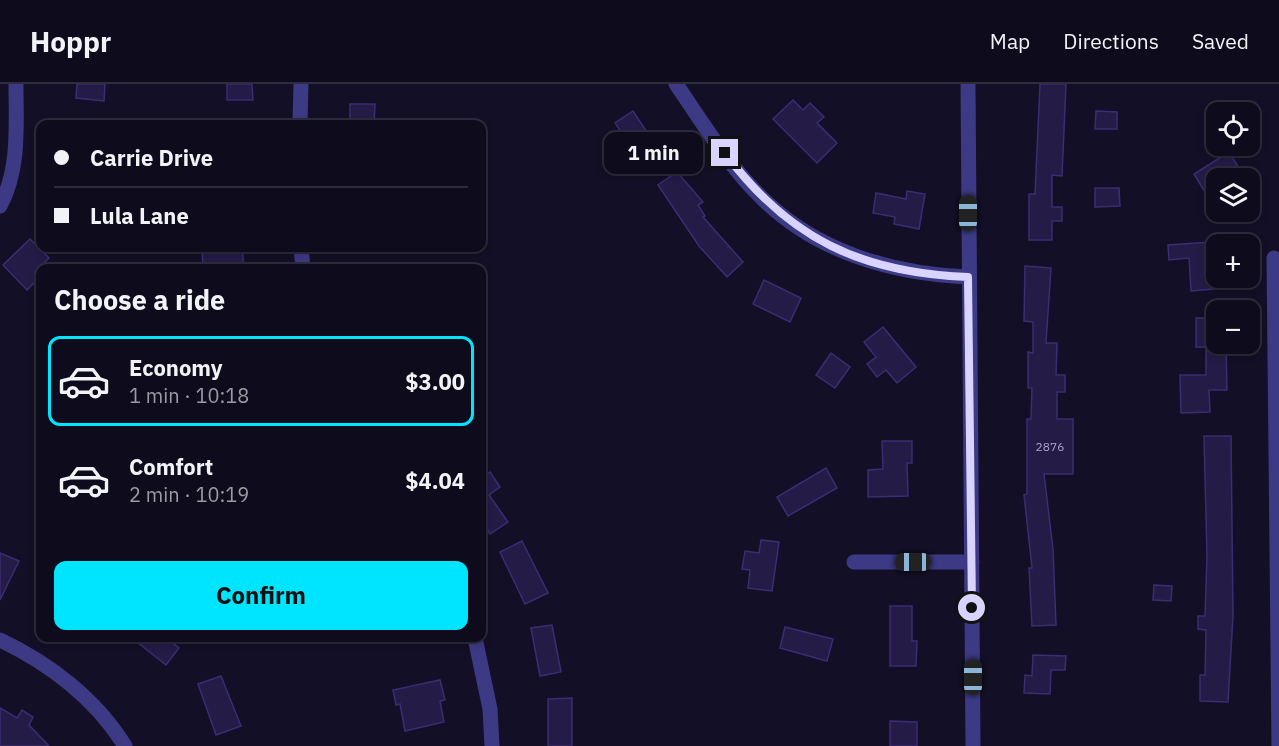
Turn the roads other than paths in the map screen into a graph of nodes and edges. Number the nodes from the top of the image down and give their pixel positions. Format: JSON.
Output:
{"nodes":[{"id":1,"x":15,"y":84,"type":"edge"},
{"id":2,"x":301,"y":84,"type":"edge"},
{"id":3,"x":676,"y":84,"type":"edge"},
{"id":4,"x":968,"y":84,"type":"edge"},
{"id":5,"x":300,"y":120,"type":"edge"},
{"id":6,"x":0,"y":206,"type":"edge"},
{"id":7,"x":1274,"y":258,"type":"dead end"},
{"id":8,"x":968,"y":277,"type":"junction"},
{"id":9,"x":854,"y":562,"type":"dead end"},
{"id":10,"x":972,"y":562,"type":"junction"},
{"id":11,"x":0,"y":640,"type":"edge"},
{"id":12,"x":476,"y":642,"type":"edge"},
{"id":13,"x":124,"y":746,"type":"edge"},
{"id":14,"x":492,"y":746,"type":"edge"},
{"id":15,"x":973,"y":746,"type":"edge"},
{"id":16,"x":1279,"y":746,"type":"edge"}],
"edges":[{"from":1,"to":6,"type":"street"},
{"from":2,"to":5,"type":"street"},
{"from":3,"to":8,"type":"street"},
{"from":4,"to":8,"type":"street"},
{"from":7,"to":16,"type":"street"},
{"from":8,"to":10,"type":"street"},
{"from":9,"to":10,"type":"street"},
{"from":10,"to":15,"type":"street"},
{"from":11,"to":13,"type":"street"},
{"from":12,"to":14,"type":"street"}]}
